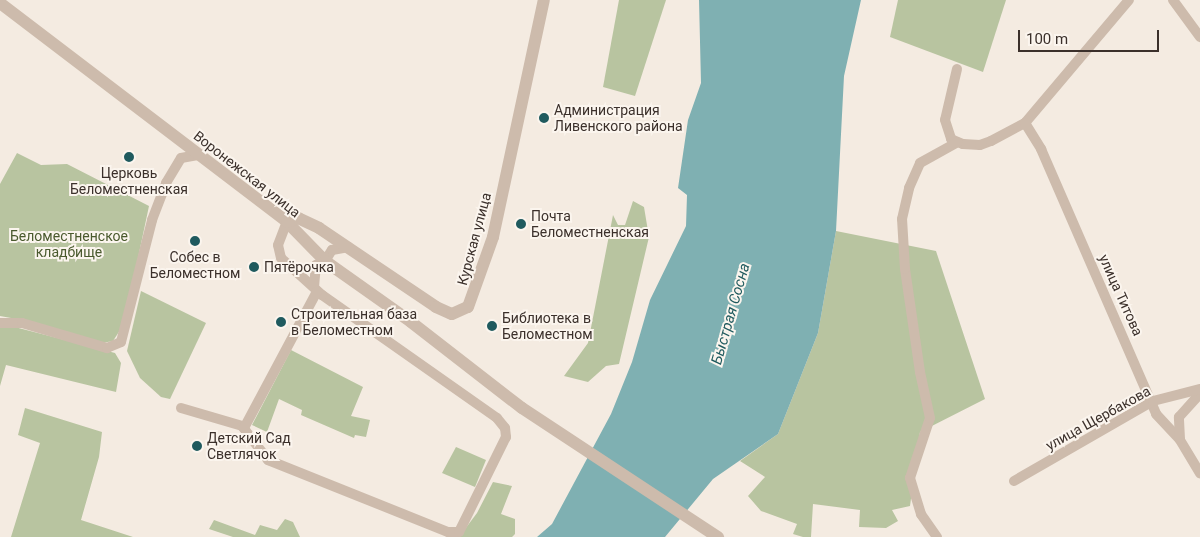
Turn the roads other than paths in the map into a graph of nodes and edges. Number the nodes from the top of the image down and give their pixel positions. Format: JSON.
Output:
{"nodes":[{"id":1,"x":544,"y":0,"type":"edge"},
{"id":2,"x":1130,"y":0,"type":"edge"},
{"id":3,"x":1173,"y":0,"type":"edge"},
{"id":4,"x":0,"y":2,"type":"edge"},
{"id":5,"x":1200,"y":37,"type":"edge"},
{"id":6,"x":957,"y":69,"type":"dead end"},
{"id":7,"x":1025,"y":123,"type":"junction"},
{"id":8,"x":958,"y":142,"type":"junction"},
{"id":9,"x":198,"y":155,"type":"junction"},
{"id":10,"x":287,"y":222,"type":"junction"},
{"id":11,"x":349,"y":248,"type":"junction"},
{"id":12,"x":325,"y":261,"type":"junction"},
{"id":13,"x":315,"y":289,"type":"junction"},
{"id":14,"x":0,"y":323,"type":"edge"},
{"id":15,"x":1200,"y":389,"type":"edge"},
{"id":16,"x":1200,"y":394,"type":"edge"},
{"id":17,"x":1153,"y":401,"type":"junction"},
{"id":18,"x":181,"y":408,"type":"dead end"},
{"id":19,"x":244,"y":428,"type":"junction"},
{"id":20,"x":1180,"y":440,"type":"junction"},
{"id":21,"x":1200,"y":473,"type":"edge"},
{"id":22,"x":1014,"y":481,"type":"dead end"},
{"id":23,"x":718,"y":537,"type":"edge"},
{"id":24,"x":937,"y":537,"type":"edge"}],
"edges":[{"from":1,"to":11,"type":"street","name":"Курская улица"},
{"from":2,"to":7,"type":"street"},
{"from":3,"to":5,"type":"street"},
{"from":4,"to":9,"type":"street","name":"Воронежская улица"},
{"from":6,"to":8,"type":"street"},
{"from":7,"to":8,"type":"street"},
{"from":7,"to":17,"type":"street","name":"улица Титова"},
{"from":8,"to":24,"type":"street"},
{"from":9,"to":10,"type":"street","name":"Воронежская улица"},
{"from":9,"to":14,"type":"street"},
{"from":10,"to":11,"type":"street","name":"Курская улица"},
{"from":10,"to":12,"type":"street","name":"Воронежская улица"},
{"from":10,"to":13,"type":"street"},
{"from":11,"to":12,"type":"street"},
{"from":12,"to":13,"type":"street"},
{"from":12,"to":23,"type":"street","name":"Воронежская улица"},
{"from":13,"to":19,"type":"street"},
{"from":13,"to":19,"type":"street"},
{"from":15,"to":17,"type":"street","name":"улица Щербакова"},
{"from":16,"to":20,"type":"street"},
{"from":17,"to":20,"type":"street","name":"улица Титова"},
{"from":17,"to":22,"type":"street","name":"улица Щербакова"},
{"from":18,"to":19,"type":"street"},
{"from":20,"to":21,"type":"street","name":"улица Титова"}]}
